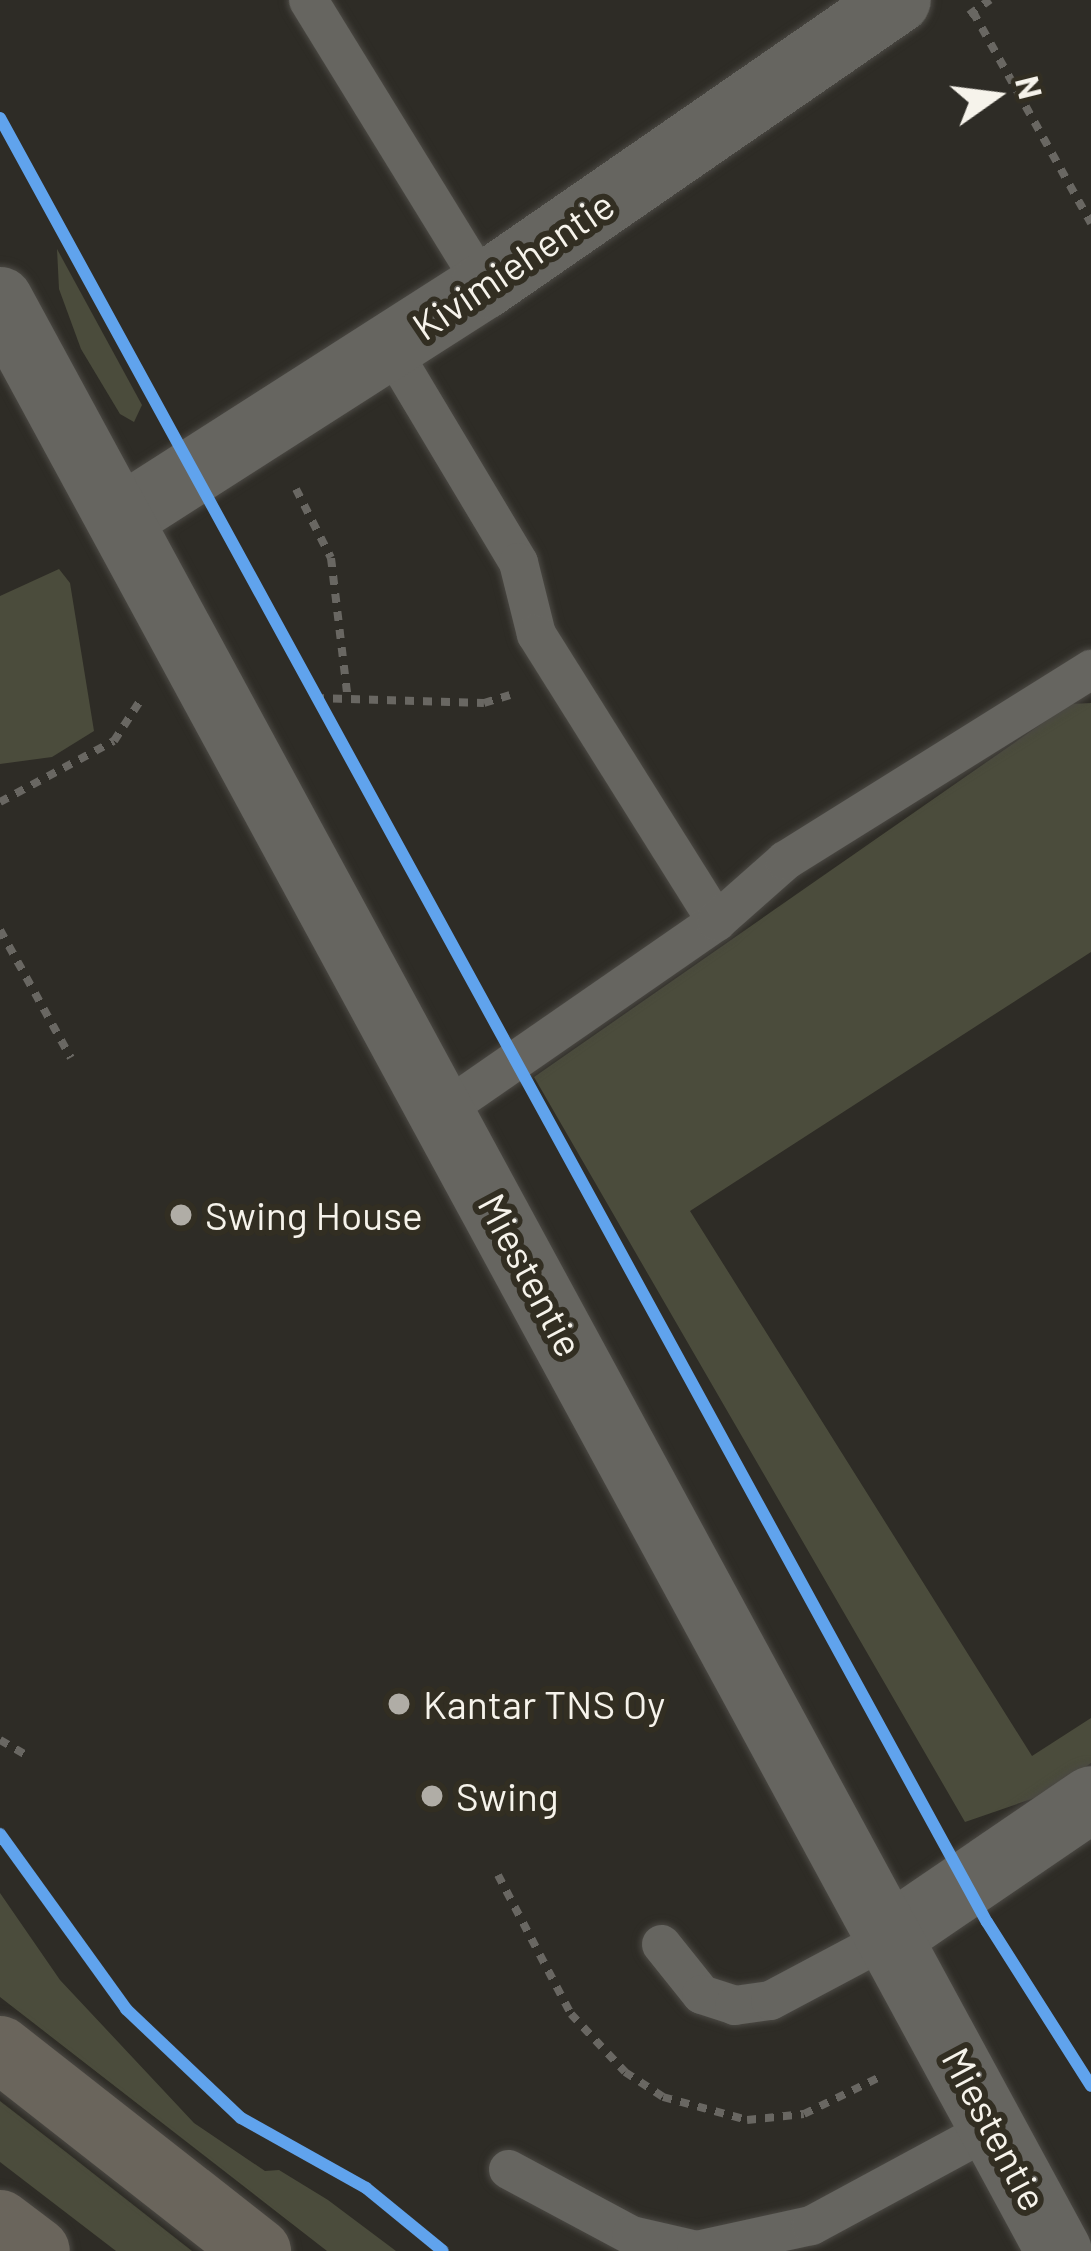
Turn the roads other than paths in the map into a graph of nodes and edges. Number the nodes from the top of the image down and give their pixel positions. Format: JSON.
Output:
{"nodes":[{"id":1,"x":308,"y":0,"type":"edge"},
{"id":2,"x":898,"y":0,"type":"edge"},
{"id":3,"x":484,"y":286,"type":"junction"},
{"id":4,"x":0,"y":301,"type":"edge"},
{"id":5,"x":390,"y":348,"type":"junction"},
{"id":6,"x":121,"y":518,"type":"junction"},
{"id":7,"x":1091,"y":670,"type":"edge"},
{"id":8,"x":716,"y":921,"type":"junction"},
{"id":9,"x":442,"y":1110,"type":"junction"},
{"id":10,"x":1091,"y":1799,"type":"edge"},
{"id":11,"x":892,"y":1935,"type":"junction"},
{"id":12,"x":661,"y":1944,"type":"dead end"},
{"id":13,"x":0,"y":2049,"type":"edge"},
{"id":14,"x":992,"y":2126,"type":"junction"},
{"id":15,"x":508,"y":2169,"type":"dead end"},
{"id":16,"x":0,"y":2223,"type":"edge"},
{"id":17,"x":37,"y":2251,"type":"edge"},
{"id":18,"x":258,"y":2251,"type":"edge"},
{"id":19,"x":1059,"y":2251,"type":"edge"}],
"edges":[{"from":1,"to":3,"type":"lane"},
{"from":2,"to":3,"type":"main road","name":"Kivimiehentie"},
{"from":3,"to":5,"type":"main road","name":"Kivimiehentie"},
{"from":4,"to":6,"type":"main road","name":"Miestentie"},
{"from":5,"to":6,"type":"main road","name":"Kivimiehentie"},
{"from":5,"to":8,"type":"lane"},
{"from":6,"to":9,"type":"main road","name":"Miestentie"},
{"from":7,"to":8,"type":"lane"},
{"from":8,"to":9,"type":"lane"},
{"from":9,"to":11,"type":"main road","name":"Miestentie"},
{"from":10,"to":11,"type":"main road"},
{"from":11,"to":12,"type":"lane"},
{"from":11,"to":14,"type":"main road","name":"Miestentie"},
{"from":13,"to":18,"type":"main road"},
{"from":14,"to":15,"type":"lane"},
{"from":14,"to":19,"type":"main road","name":"Miestentie"},
{"from":16,"to":17,"type":"main road"}]}
